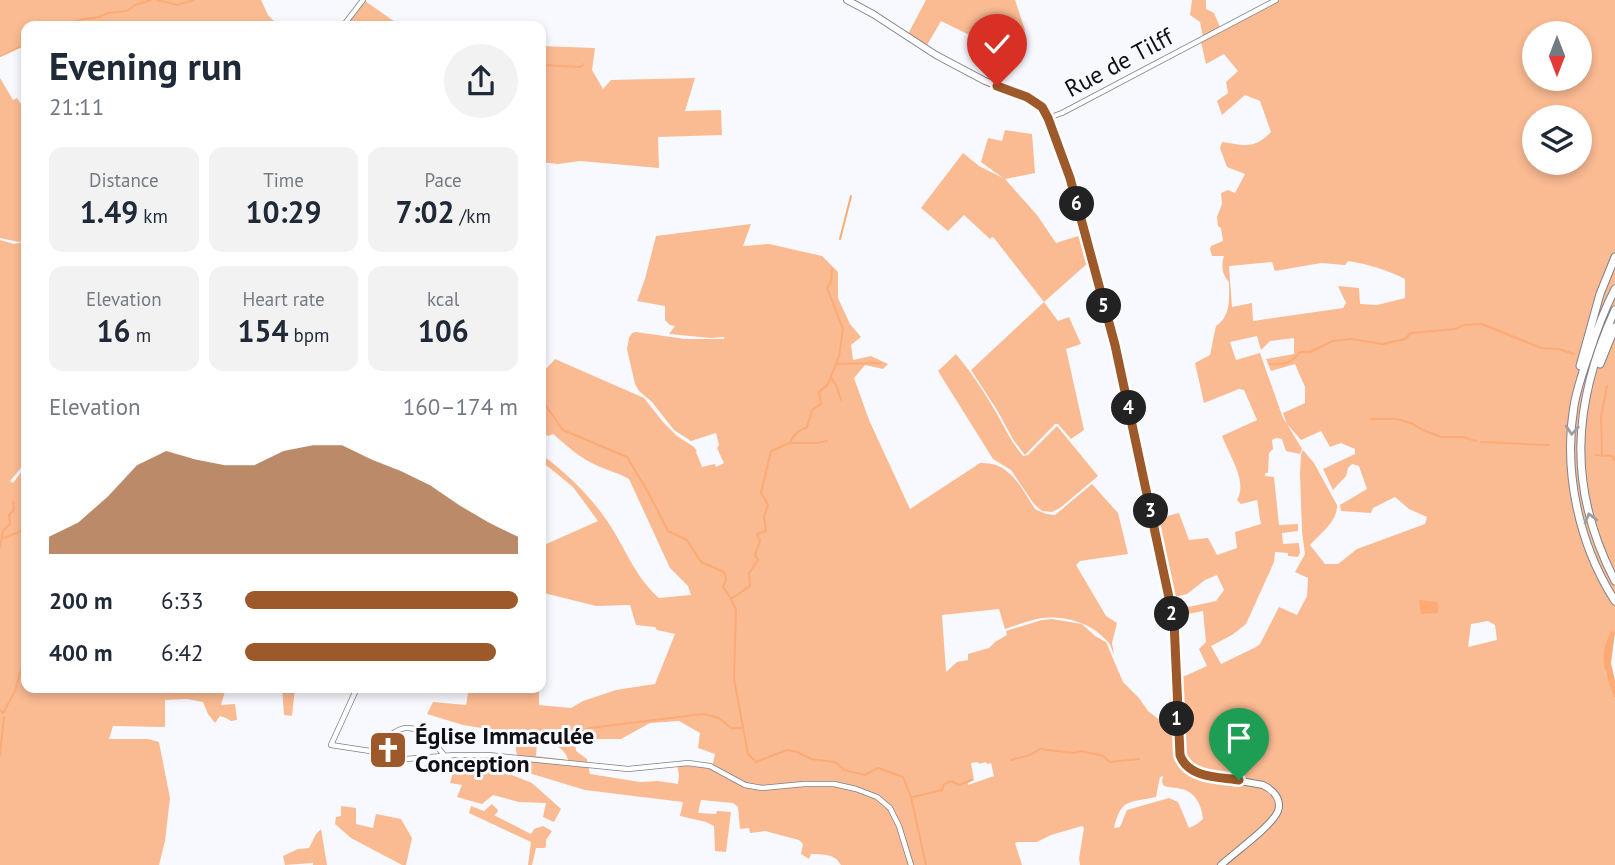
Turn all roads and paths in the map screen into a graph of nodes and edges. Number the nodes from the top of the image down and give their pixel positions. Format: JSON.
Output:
{"nodes":[{"id":1,"x":363,"y":0,"type":"edge"},
{"id":2,"x":847,"y":0,"type":"edge"},
{"id":3,"x":1276,"y":0,"type":"edge"},
{"id":4,"x":347,"y":21,"type":"edge"},
{"id":5,"x":1048,"y":118,"type":"junction"},
{"id":6,"x":1615,"y":257,"type":"edge"},
{"id":7,"x":1615,"y":289,"type":"edge"},
{"id":8,"x":1615,"y":310,"type":"edge"},
{"id":9,"x":1615,"y":327,"type":"edge"},
{"id":10,"x":1591,"y":376,"type":"junction"},
{"id":11,"x":1578,"y":387,"type":"junction"},
{"id":12,"x":1615,"y":581,"type":"edge"},
{"id":13,"x":1615,"y":601,"type":"edge"},
{"id":14,"x":355,"y":693,"type":"edge"},
{"id":15,"x":439,"y":749,"type":"junction"},
{"id":16,"x":373,"y":752,"type":"junction"},
{"id":17,"x":446,"y":756,"type":"junction"},
{"id":18,"x":433,"y":757,"type":"junction"},
{"id":19,"x":911,"y":865,"type":"edge"},
{"id":20,"x":1221,"y":865,"type":"edge"}],
"edges":[{"from":1,"to":4,"type":"street"},
{"from":2,"to":5,"type":"main road"},
{"from":3,"to":5,"type":"street","name":"Rue de Tilff"},
{"from":5,"to":20,"type":"main road"},
{"from":6,"to":11,"type":"highway"},
{"from":7,"to":11,"type":"highway"},
{"from":8,"to":10,"type":"highway"},
{"from":9,"to":10,"type":"highway"},
{"from":12,"to":10,"type":"highway","one_way":true},
{"from":11,"to":13,"type":"highway","one_way":true},
{"from":14,"to":16,"type":"street"},
{"from":15,"to":16,"type":"street"},
{"from":15,"to":17,"type":"street"},
{"from":15,"to":18,"type":"street"},
{"from":16,"to":18,"type":"street"},
{"from":17,"to":18,"type":"street"},
{"from":17,"to":19,"type":"street"}]}
